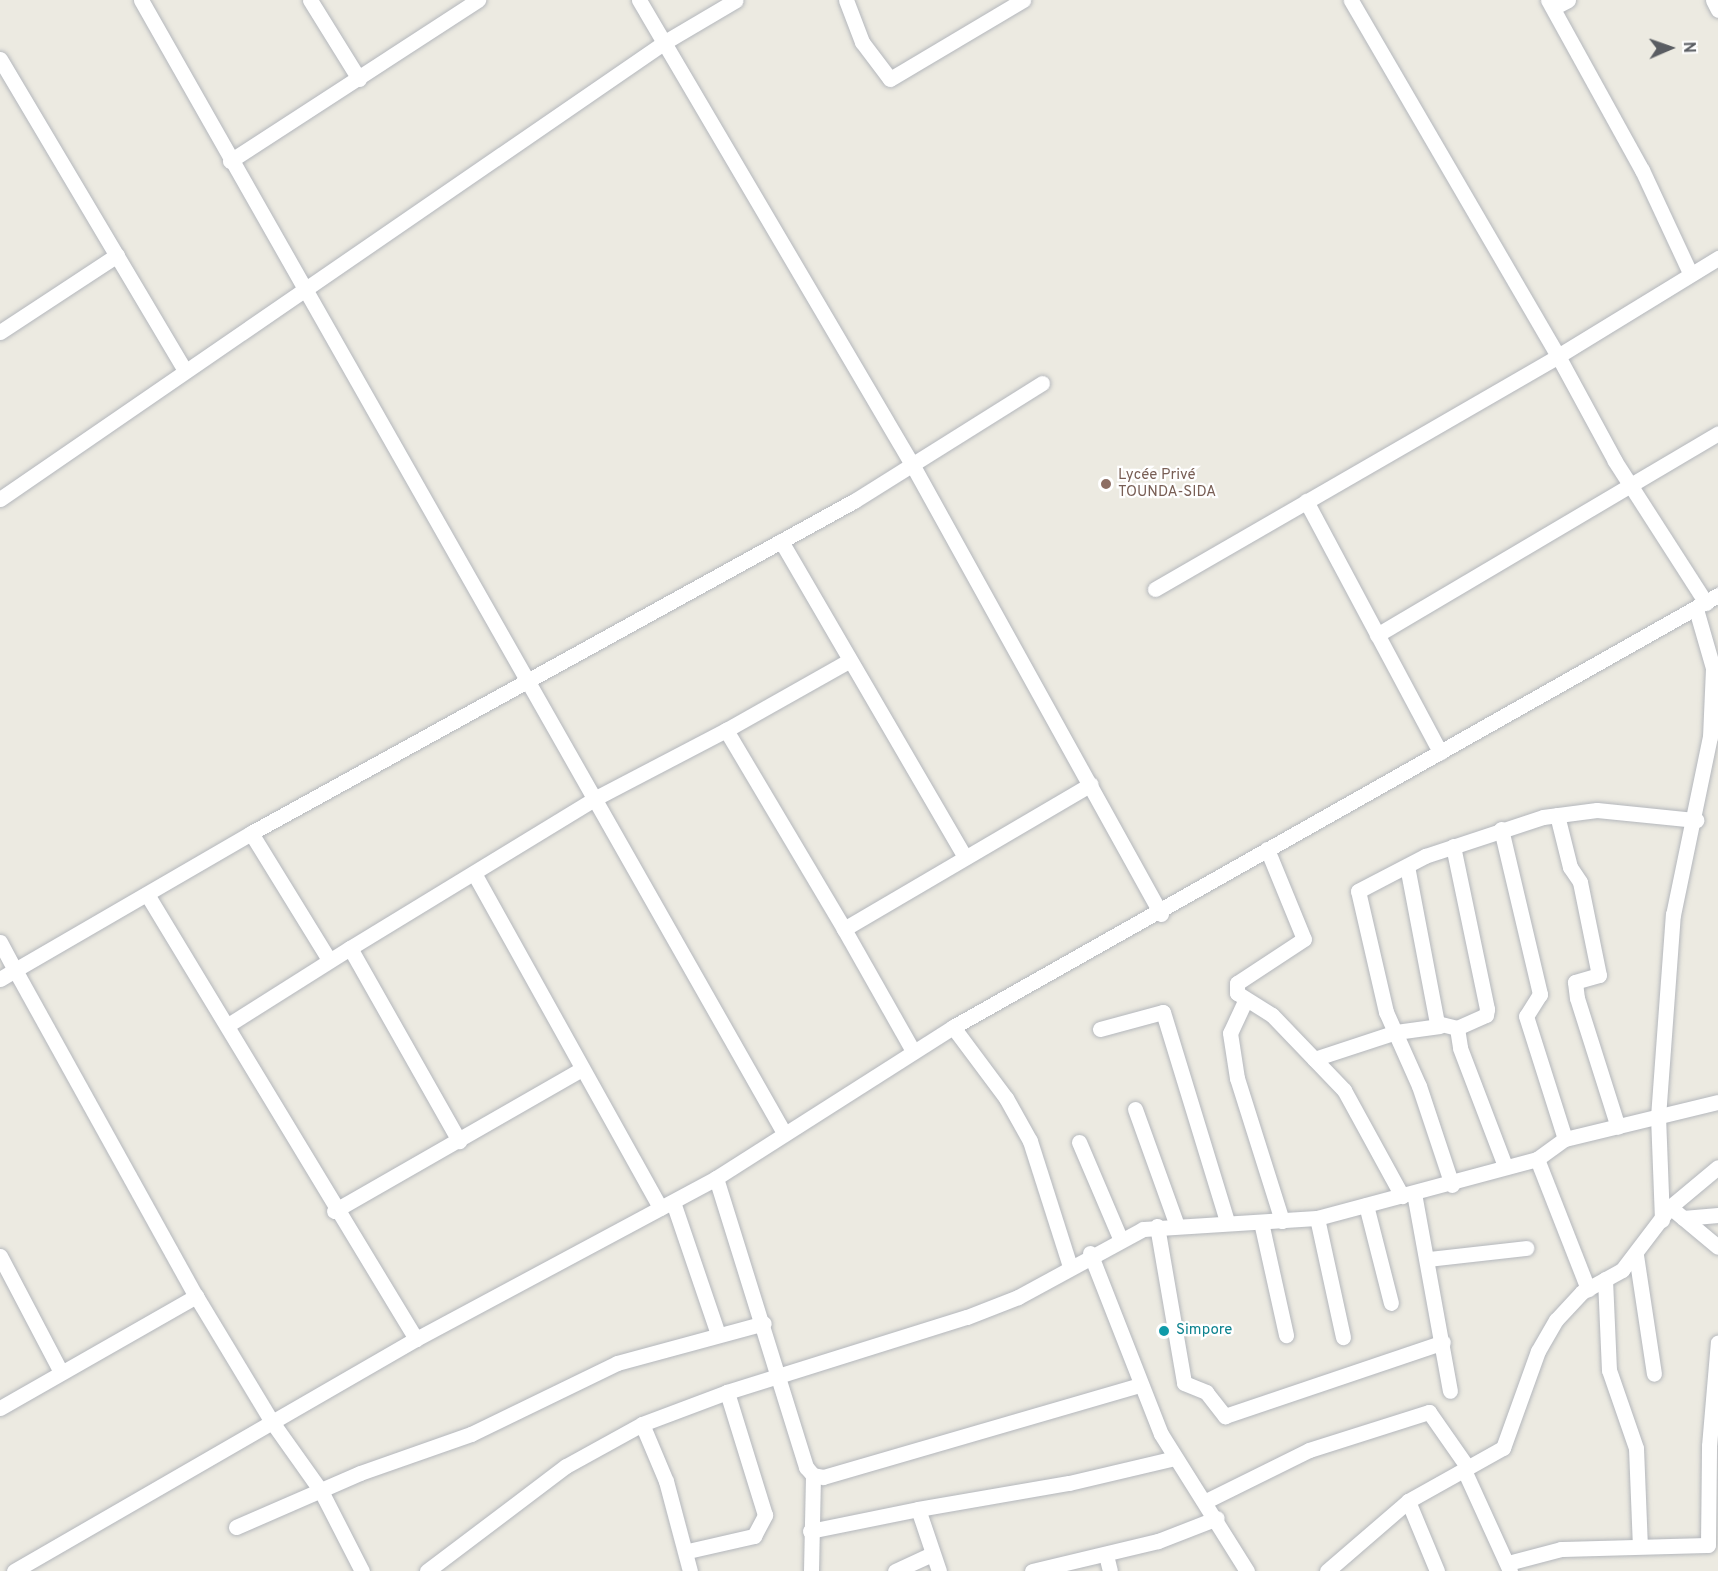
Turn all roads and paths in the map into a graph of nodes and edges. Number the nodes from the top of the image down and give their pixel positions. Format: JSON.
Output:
{"nodes":[{"id":1,"x":141,"y":0,"type":"edge"},
{"id":2,"x":310,"y":0,"type":"edge"},
{"id":3,"x":476,"y":0,"type":"edge"},
{"id":4,"x":639,"y":0,"type":"edge"},
{"id":5,"x":736,"y":0,"type":"edge"},
{"id":6,"x":846,"y":0,"type":"edge"},
{"id":7,"x":1023,"y":0,"type":"edge"},
{"id":8,"x":1352,"y":0,"type":"edge"},
{"id":9,"x":1568,"y":0,"type":"edge"},
{"id":10,"x":1713,"y":0,"type":"edge"},
{"id":11,"x":1550,"y":4,"type":"edge"},
{"id":12,"x":1718,"y":9,"type":"edge"},
{"id":13,"x":665,"y":42,"type":"junction"},
{"id":14,"x":0,"y":58,"type":"edge"},
{"id":15,"x":359,"y":79,"type":"junction"},
{"id":16,"x":230,"y":161,"type":"junction"},
{"id":17,"x":117,"y":255,"type":"junction"},
{"id":18,"x":1718,"y":258,"type":"edge"},
{"id":19,"x":1690,"y":273,"type":"junction"},
{"id":20,"x":302,"y":292,"type":"junction"},
{"id":21,"x":0,"y":332,"type":"edge"},
{"id":22,"x":1558,"y":356,"type":"junction"},
{"id":23,"x":185,"y":369,"type":"junction"},
{"id":24,"x":1042,"y":383,"type":"dead end"},
{"id":25,"x":1718,"y":433,"type":"edge"},
{"id":26,"x":913,"y":466,"type":"junction"},
{"id":27,"x":1632,"y":484,"type":"junction"},
{"id":28,"x":0,"y":500,"type":"edge"},
{"id":29,"x":1306,"y":501,"type":"junction"},
{"id":30,"x":780,"y":541,"type":"junction"},
{"id":31,"x":1155,"y":589,"type":"dead end"},
{"id":32,"x":1707,"y":603,"type":"edge"},
{"id":33,"x":1377,"y":635,"type":"junction"},
{"id":34,"x":850,"y":660,"type":"junction"},
{"id":35,"x":525,"y":680,"type":"junction"},
{"id":36,"x":726,"y":730,"type":"junction"},
{"id":37,"x":1440,"y":753,"type":"junction"},
{"id":38,"x":1712,"y":763,"type":"edge"},
{"id":39,"x":1091,"y":784,"type":"junction"},
{"id":40,"x":596,"y":798,"type":"junction"},
{"id":41,"x":1557,"y":815,"type":"junction"},
{"id":42,"x":1696,"y":820,"type":"junction"},
{"id":43,"x":1501,"y":829,"type":"junction"},
{"id":44,"x":251,"y":833,"type":"junction"},
{"id":45,"x":1453,"y":846,"type":"junction"},
{"id":46,"x":1267,"y":849,"type":"junction"},
{"id":47,"x":964,"y":855,"type":"junction"},
{"id":48,"x":1407,"y":866,"type":"junction"},
{"id":49,"x":475,"y":875,"type":"junction"},
{"id":50,"x":148,"y":896,"type":"junction"},
{"id":51,"x":1161,"y":914,"type":"junction"},
{"id":52,"x":844,"y":929,"type":"junction"},
{"id":53,"x":0,"y":942,"type":"edge"},
{"id":54,"x":350,"y":948,"type":"junction"},
{"id":55,"x":329,"y":960,"type":"junction"},
{"id":56,"x":15,"y":970,"type":"junction"},
{"id":57,"x":0,"y":979,"type":"edge"},
{"id":58,"x":1245,"y":1001,"type":"junction"},
{"id":59,"x":228,"y":1025,"type":"junction"},
{"id":60,"x":1440,"y":1026,"type":"junction"},
{"id":61,"x":953,"y":1027,"type":"junction"},
{"id":62,"x":1457,"y":1028,"type":"junction"},
{"id":63,"x":1100,"y":1029,"type":"dead end"},
{"id":64,"x":1396,"y":1032,"type":"junction"},
{"id":65,"x":913,"y":1051,"type":"junction"},
{"id":66,"x":1314,"y":1059,"type":"junction"},
{"id":67,"x":580,"y":1070,"type":"junction"},
{"id":68,"x":1718,"y":1102,"type":"edge"},
{"id":69,"x":1135,"y":1109,"type":"dead end"},
{"id":70,"x":1658,"y":1117,"type":"junction"},
{"id":71,"x":1618,"y":1127,"type":"junction"},
{"id":72,"x":784,"y":1133,"type":"junction"},
{"id":73,"x":1565,"y":1140,"type":"junction"},
{"id":74,"x":459,"y":1141,"type":"junction"},
{"id":75,"x":1079,"y":1142,"type":"dead end"},
{"id":76,"x":1537,"y":1159,"type":"junction"},
{"id":77,"x":1505,"y":1166,"type":"junction"},
{"id":78,"x":1718,"y":1167,"type":"edge"},
{"id":79,"x":716,"y":1178,"type":"junction"},
{"id":80,"x":1452,"y":1185,"type":"junction"},
{"id":81,"x":1408,"y":1195,"type":"junction"},
{"id":82,"x":667,"y":1205,"type":"junction"},
{"id":83,"x":1366,"y":1205,"type":"junction"},
{"id":84,"x":334,"y":1211,"type":"junction"},
{"id":85,"x":1666,"y":1214,"type":"junction"},
{"id":86,"x":1718,"y":1215,"type":"edge"},
{"id":87,"x":1317,"y":1218,"type":"junction"},
{"id":88,"x":1683,"y":1218,"type":"junction"},
{"id":89,"x":1227,"y":1221,"type":"junction"},
{"id":90,"x":1282,"y":1221,"type":"junction"},
{"id":91,"x":1261,"y":1222,"type":"junction"},
{"id":92,"x":1176,"y":1223,"type":"junction"},
{"id":93,"x":1157,"y":1226,"type":"junction"},
{"id":94,"x":1120,"y":1238,"type":"junction"},
{"id":95,"x":1718,"y":1247,"type":"edge"},
{"id":96,"x":1526,"y":1248,"type":"dead end"},
{"id":97,"x":1090,"y":1253,"type":"junction"},
{"id":98,"x":1636,"y":1255,"type":"junction"},
{"id":99,"x":0,"y":1256,"type":"edge"},
{"id":100,"x":1428,"y":1258,"type":"junction"},
{"id":101,"x":1070,"y":1266,"type":"junction"},
{"id":102,"x":1605,"y":1279,"type":"junction"},
{"id":103,"x":1588,"y":1289,"type":"junction"},
{"id":104,"x":196,"y":1296,"type":"junction"},
{"id":105,"x":1391,"y":1303,"type":"dead end"},
{"id":106,"x":764,"y":1323,"type":"junction"},
{"id":107,"x":718,"y":1334,"type":"junction"},
{"id":108,"x":1286,"y":1335,"type":"dead end"},
{"id":109,"x":1343,"y":1337,"type":"dead end"},
{"id":110,"x":416,"y":1339,"type":"junction"},
{"id":111,"x":1443,"y":1342,"type":"junction"},
{"id":112,"x":1718,"y":1342,"type":"edge"},
{"id":113,"x":61,"y":1372,"type":"junction"},
{"id":114,"x":1654,"y":1374,"type":"dead end"},
{"id":115,"x":780,"y":1376,"type":"junction"},
{"id":116,"x":1138,"y":1385,"type":"junction"},
{"id":117,"x":1450,"y":1391,"type":"dead end"},
{"id":118,"x":727,"y":1392,"type":"junction"},
{"id":119,"x":0,"y":1408,"type":"edge"},
{"id":120,"x":272,"y":1422,"type":"junction"},
{"id":121,"x":642,"y":1424,"type":"junction"},
{"id":122,"x":1713,"y":1445,"type":"edge"},
{"id":123,"x":1175,"y":1458,"type":"junction"},
{"id":124,"x":1466,"y":1469,"type":"junction"},
{"id":125,"x":813,"y":1475,"type":"junction"},
{"id":126,"x":321,"y":1491,"type":"junction"},
{"id":127,"x":1206,"y":1501,"type":"junction"},
{"id":128,"x":1408,"y":1501,"type":"junction"},
{"id":129,"x":918,"y":1509,"type":"junction"},
{"id":130,"x":1217,"y":1518,"type":"junction"},
{"id":131,"x":236,"y":1527,"type":"dead end"},
{"id":132,"x":810,"y":1531,"type":"junction"},
{"id":133,"x":1640,"y":1546,"type":"junction"},
{"id":134,"x":688,"y":1551,"type":"junction"},
{"id":135,"x":932,"y":1554,"type":"junction"},
{"id":136,"x":1106,"y":1555,"type":"junction"},
{"id":137,"x":1509,"y":1567,"type":"edge"},
{"id":138,"x":14,"y":1571,"type":"edge"},
{"id":139,"x":362,"y":1571,"type":"edge"},
{"id":140,"x":427,"y":1571,"type":"edge"},
{"id":141,"x":690,"y":1571,"type":"edge"},
{"id":142,"x":811,"y":1571,"type":"edge"},
{"id":143,"x":895,"y":1571,"type":"edge"},
{"id":144,"x":939,"y":1571,"type":"edge"},
{"id":145,"x":1032,"y":1571,"type":"edge"},
{"id":146,"x":1110,"y":1571,"type":"edge"},
{"id":147,"x":1247,"y":1571,"type":"edge"},
{"id":148,"x":1327,"y":1571,"type":"edge"},
{"id":149,"x":1437,"y":1571,"type":"edge"}],
"edges":[{"from":1,"to":16,"type":"street"},
{"from":2,"to":15,"type":"street"},
{"from":3,"to":15,"type":"street"},
{"from":4,"to":13,"type":"street"},
{"from":5,"to":13,"type":"street"},
{"from":6,"to":7,"type":"street"},
{"from":8,"to":22,"type":"street"},
{"from":9,"to":11,"type":"street"},
{"from":10,"to":12,"type":"street"},
{"from":11,"to":19,"type":"street"},
{"from":13,"to":20,"type":"street"},
{"from":13,"to":26,"type":"street"},
{"from":14,"to":17,"type":"street"},
{"from":15,"to":16,"type":"street"},
{"from":16,"to":20,"type":"street"},
{"from":17,"to":21,"type":"street"},
{"from":17,"to":23,"type":"street"},
{"from":18,"to":19,"type":"street"},
{"from":19,"to":22,"type":"street"},
{"from":20,"to":23,"type":"street"},
{"from":20,"to":35,"type":"street"},
{"from":22,"to":27,"type":"street"},
{"from":22,"to":29,"type":"street"},
{"from":23,"to":28,"type":"street"},
{"from":24,"to":26,"type":"street"},
{"from":25,"to":27,"type":"street"},
{"from":26,"to":30,"type":"street"},
{"from":26,"to":39,"type":"street"},
{"from":27,"to":32,"type":"street"},
{"from":27,"to":33,"type":"street"},
{"from":29,"to":31,"type":"street"},
{"from":29,"to":33,"type":"street"},
{"from":30,"to":34,"type":"street"},
{"from":30,"to":35,"type":"street"},
{"from":32,"to":37,"type":"street"},
{"from":32,"to":38,"type":"street"},
{"from":33,"to":37,"type":"street"},
{"from":34,"to":36,"type":"street"},
{"from":34,"to":47,"type":"street"},
{"from":35,"to":40,"type":"street"},
{"from":35,"to":44,"type":"street"},
{"from":36,"to":40,"type":"street"},
{"from":36,"to":52,"type":"street"},
{"from":37,"to":46,"type":"street"},
{"from":38,"to":42,"type":"street"},
{"from":39,"to":47,"type":"street"},
{"from":39,"to":51,"type":"street"},
{"from":40,"to":49,"type":"street"},
{"from":40,"to":72,"type":"street"},
{"from":41,"to":42,"type":"street"},
{"from":41,"to":43,"type":"street"},
{"from":41,"to":71,"type":"street"},
{"from":42,"to":70,"type":"street"},
{"from":43,"to":45,"type":"street"},
{"from":43,"to":73,"type":"street"},
{"from":44,"to":50,"type":"street"},
{"from":44,"to":55,"type":"street"},
{"from":45,"to":48,"type":"street"},
{"from":45,"to":62,"type":"street"},
{"from":46,"to":51,"type":"street"},
{"from":46,"to":58,"type":"street"},
{"from":47,"to":52,"type":"street"},
{"from":48,"to":60,"type":"street"},
{"from":48,"to":64,"type":"street"},
{"from":49,"to":54,"type":"street"},
{"from":49,"to":67,"type":"street"},
{"from":50,"to":56,"type":"street"},
{"from":50,"to":59,"type":"street"},
{"from":51,"to":61,"type":"street"},
{"from":52,"to":65,"type":"street"},
{"from":53,"to":56,"type":"street"},
{"from":54,"to":55,"type":"street"},
{"from":54,"to":74,"type":"street"},
{"from":55,"to":59,"type":"street"},
{"from":56,"to":57,"type":"street"},
{"from":56,"to":104,"type":"street"},
{"from":58,"to":66,"type":"street"},
{"from":58,"to":90,"type":"street"},
{"from":59,"to":84,"type":"street"},
{"from":60,"to":62,"type":"street"},
{"from":60,"to":64,"type":"street"},
{"from":61,"to":65,"type":"street"},
{"from":61,"to":101,"type":"street"},
{"from":62,"to":77,"type":"street"},
{"from":63,"to":89,"type":"street"},
{"from":64,"to":66,"type":"street"},
{"from":64,"to":80,"type":"street"},
{"from":65,"to":72,"type":"street"},
{"from":66,"to":81,"type":"street"},
{"from":67,"to":74,"type":"street"},
{"from":67,"to":82,"type":"street"},
{"from":68,"to":70,"type":"street"},
{"from":69,"to":92,"type":"street"},
{"from":70,"to":71,"type":"street"},
{"from":70,"to":85,"type":"street"},
{"from":71,"to":73,"type":"street"},
{"from":72,"to":79,"type":"street"},
{"from":73,"to":76,"type":"street"},
{"from":74,"to":84,"type":"street"},
{"from":75,"to":94,"type":"street"},
{"from":76,"to":77,"type":"street"},
{"from":76,"to":103,"type":"street"},
{"from":77,"to":80,"type":"street"},
{"from":78,"to":85,"type":"street"},
{"from":79,"to":82,"type":"street"},
{"from":79,"to":106,"type":"street"},
{"from":80,"to":81,"type":"street"},
{"from":81,"to":83,"type":"street"},
{"from":81,"to":100,"type":"street"},
{"from":82,"to":107,"type":"street"},
{"from":82,"to":110,"type":"street"},
{"from":83,"to":87,"type":"street"},
{"from":83,"to":105,"type":"street"},
{"from":84,"to":110,"type":"street"},
{"from":85,"to":88,"type":"street"},
{"from":85,"to":98,"type":"street"},
{"from":86,"to":88,"type":"street"},
{"from":87,"to":90,"type":"street"},
{"from":87,"to":109,"type":"street"},
{"from":88,"to":95,"type":"street"},
{"from":89,"to":91,"type":"street"},
{"from":89,"to":92,"type":"street"},
{"from":90,"to":91,"type":"street"},
{"from":91,"to":108,"type":"street"},
{"from":92,"to":93,"type":"street"},
{"from":93,"to":94,"type":"street"},
{"from":93,"to":111,"type":"street"},
{"from":94,"to":97,"type":"street"},
{"from":96,"to":100,"type":"street"},
{"from":97,"to":101,"type":"street"},
{"from":97,"to":116,"type":"street"},
{"from":98,"to":102,"type":"street"},
{"from":98,"to":114,"type":"street"},
{"from":99,"to":113,"type":"street"},
{"from":100,"to":111,"type":"street"},
{"from":101,"to":115,"type":"street"},
{"from":102,"to":103,"type":"street"},
{"from":102,"to":133,"type":"street"},
{"from":103,"to":124,"type":"street"},
{"from":104,"to":113,"type":"street"},
{"from":104,"to":120,"type":"street"},
{"from":106,"to":107,"type":"street"},
{"from":106,"to":115,"type":"street"},
{"from":107,"to":126,"type":"street"},
{"from":110,"to":120,"type":"street"},
{"from":111,"to":117,"type":"street"},
{"from":112,"to":122,"type":"street"},
{"from":113,"to":119,"type":"street"},
{"from":115,"to":118,"type":"street"},
{"from":115,"to":125,"type":"street"},
{"from":116,"to":123,"type":"street"},
{"from":116,"to":125,"type":"street"},
{"from":118,"to":121,"type":"street"},
{"from":118,"to":134,"type":"street"},
{"from":120,"to":126,"type":"street"},
{"from":120,"to":138,"type":"street"},
{"from":121,"to":134,"type":"street"},
{"from":121,"to":140,"type":"street"},
{"from":122,"to":133,"type":"street"},
{"from":123,"to":127,"type":"street"},
{"from":123,"to":129,"type":"street"},
{"from":124,"to":127,"type":"street"},
{"from":124,"to":128,"type":"street"},
{"from":124,"to":137,"type":"street"},
{"from":125,"to":132,"type":"street"},
{"from":126,"to":131,"type":"street"},
{"from":126,"to":139,"type":"street"},
{"from":127,"to":130,"type":"street"},
{"from":128,"to":148,"type":"street"},
{"from":128,"to":149,"type":"street"},
{"from":129,"to":132,"type":"street"},
{"from":129,"to":135,"type":"street"},
{"from":130,"to":136,"type":"street"},
{"from":130,"to":147,"type":"street"},
{"from":132,"to":142,"type":"street"},
{"from":133,"to":137,"type":"street"},
{"from":134,"to":141,"type":"street"},
{"from":135,"to":143,"type":"street"},
{"from":135,"to":144,"type":"street"},
{"from":136,"to":145,"type":"street"},
{"from":136,"to":146,"type":"street"}]}
